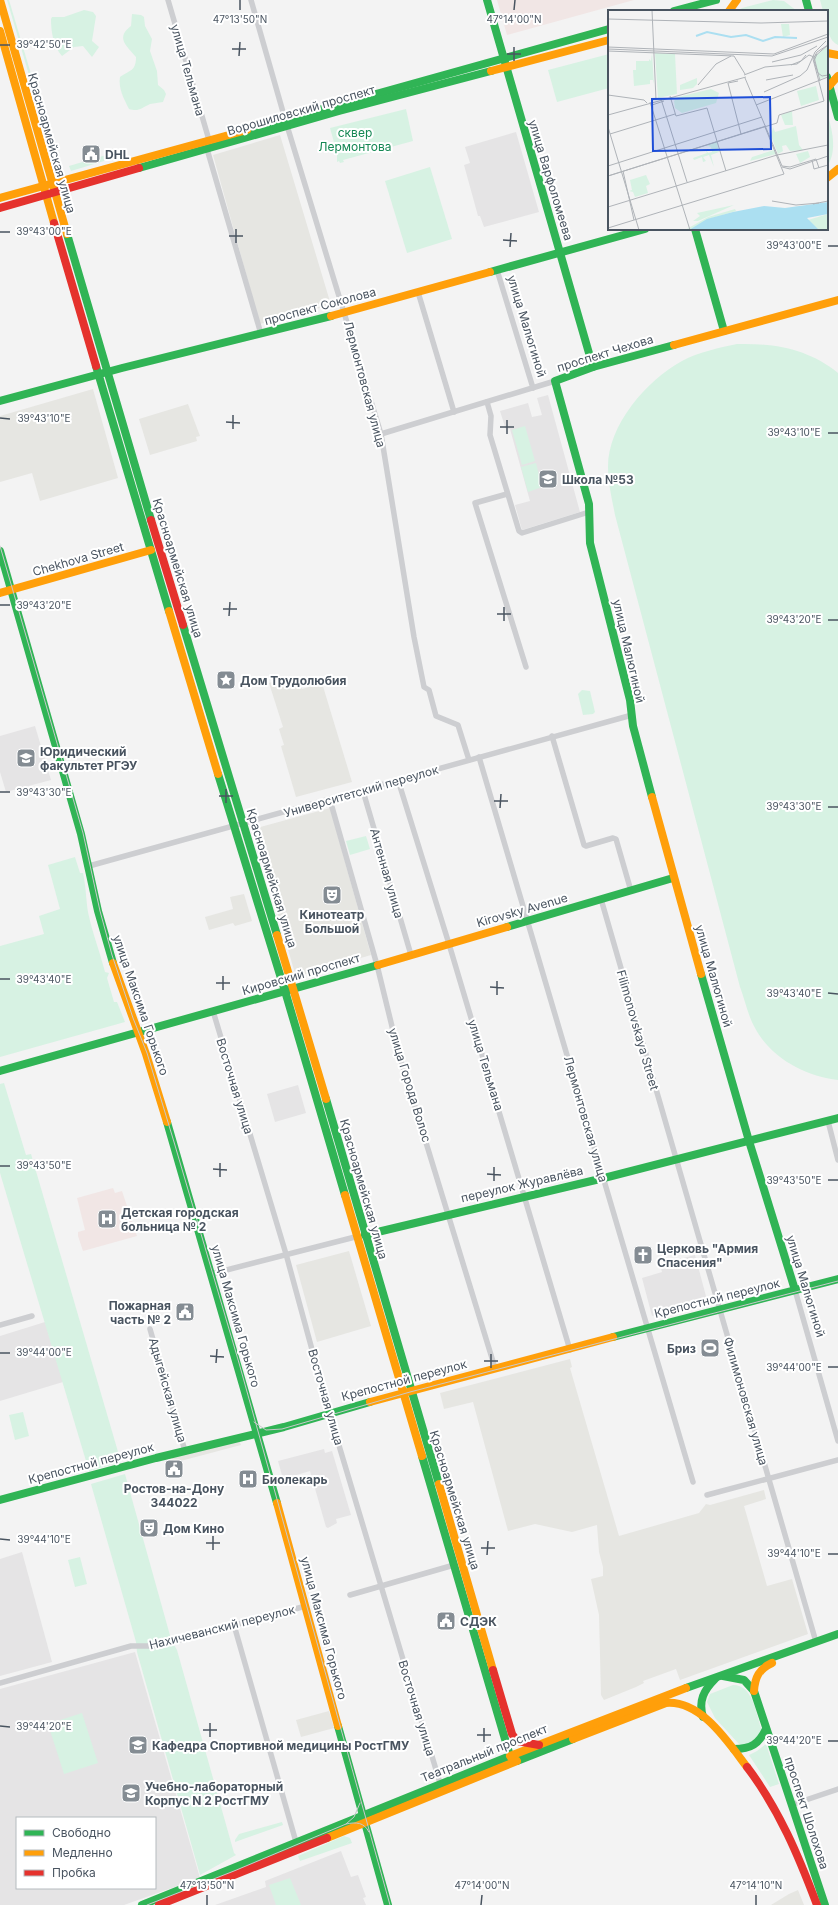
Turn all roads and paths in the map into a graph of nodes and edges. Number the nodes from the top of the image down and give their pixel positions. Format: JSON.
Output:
{"nodes":[{"id":1,"x":0,"y":0,"type":"edge"},
{"id":2,"x":168,"y":0,"type":"edge"},
{"id":3,"x":251,"y":0,"type":"edge"},
{"id":4,"x":486,"y":0,"type":"edge"},
{"id":5,"x":716,"y":0,"type":"edge"},
{"id":6,"x":738,"y":0,"type":"edge"},
{"id":7,"x":799,"y":0,"type":"edge"},
{"id":8,"x":807,"y":6,"type":"edge"},
{"id":9,"x":678,"y":10,"type":"edge"},
{"id":10,"x":730,"y":10,"type":"edge"},
{"id":11,"x":608,"y":29,"type":"edge"},
{"id":12,"x":0,"y":31,"type":"edge"},
{"id":13,"x":608,"y":40,"type":"edge"},
{"id":14,"x":828,"y":53,"type":"edge"},
{"id":15,"x":838,"y":55,"type":"edge"},
{"id":16,"x":505,"y":63,"type":"junction"},
{"id":17,"x":838,"y":76,"type":"edge"},
{"id":18,"x":828,"y":80,"type":"edge"},
{"id":19,"x":830,"y":86,"type":"junction"},
{"id":20,"x":838,"y":117,"type":"edge"},
{"id":21,"x":286,"y":123,"type":"junction"},
{"id":22,"x":209,"y":140,"type":"junction"},
{"id":23,"x":207,"y":149,"type":"junction"},
{"id":24,"x":838,"y":169,"type":"edge"},
{"id":25,"x":828,"y":177,"type":"edge"},
{"id":26,"x":52,"y":184,"type":"junction"},
{"id":27,"x":43,"y":186,"type":"junction"},
{"id":28,"x":54,"y":193,"type":"junction"},
{"id":29,"x":46,"y":195,"type":"junction"},
{"id":30,"x":0,"y":198,"type":"edge"},
{"id":31,"x":0,"y":208,"type":"edge"},
{"id":32,"x":641,"y":230,"type":"edge"},
{"id":33,"x":695,"y":230,"type":"edge"},
{"id":34,"x":560,"y":253,"type":"junction"},
{"id":35,"x":498,"y":270,"type":"junction"},
{"id":36,"x":418,"y":292,"type":"junction"},
{"id":37,"x":838,"y":300,"type":"edge"},
{"id":38,"x":345,"y":312,"type":"junction"},
{"id":39,"x":724,"y":331,"type":"junction"},
{"id":40,"x":260,"y":334,"type":"junction"},
{"id":41,"x":593,"y":367,"type":"junction"},
{"id":42,"x":103,"y":373,"type":"junction"},
{"id":43,"x":555,"y":381,"type":"junction"},
{"id":44,"x":533,"y":388,"type":"junction"},
{"id":45,"x":0,"y":401,"type":"edge"},
{"id":46,"x":487,"y":402,"type":"junction"},
{"id":47,"x":454,"y":412,"type":"junction"},
{"id":48,"x":381,"y":434,"type":"junction"},
{"id":49,"x":507,"y":494,"type":"junction"},
{"id":50,"x":590,"y":512,"type":"junction"},
{"id":51,"x":151,"y":550,"type":"junction"},
{"id":52,"x":0,"y":551,"type":"edge"},
{"id":53,"x":12,"y":590,"type":"junction"},
{"id":54,"x":0,"y":593,"type":"edge"},
{"id":55,"x":526,"y":667,"type":"dead end"},
{"id":56,"x":632,"y":715,"type":"junction"},
{"id":57,"x":552,"y":736,"type":"junction"},
{"id":58,"x":479,"y":757,"type":"junction"},
{"id":59,"x":469,"y":760,"type":"junction"},
{"id":60,"x":398,"y":780,"type":"junction"},
{"id":61,"x":363,"y":790,"type":"junction"},
{"id":62,"x":330,"y":800,"type":"junction"},
{"id":63,"x":243,"y":823,"type":"junction"},
{"id":64,"x":233,"y":826,"type":"junction"},
{"id":65,"x":89,"y":866,"type":"junction"},
{"id":66,"x":673,"y":878,"type":"junction"},
{"id":67,"x":631,"y":890,"type":"junction"},
{"id":68,"x":601,"y":899,"type":"junction"},
{"id":69,"x":528,"y":921,"type":"junction"},
{"id":70,"x":450,"y":944,"type":"junction"},
{"id":71,"x":411,"y":955,"type":"junction"},
{"id":72,"x":377,"y":965,"type":"junction"},
{"id":73,"x":293,"y":988,"type":"junction"},
{"id":74,"x":284,"y":991,"type":"junction"},
{"id":75,"x":213,"y":1011,"type":"junction"},
{"id":76,"x":137,"y":1032,"type":"junction"},
{"id":77,"x":0,"y":1071,"type":"edge"},
{"id":78,"x":838,"y":1118,"type":"edge"},
{"id":79,"x":828,"y":1121,"type":"junction"},
{"id":80,"x":749,"y":1141,"type":"junction"},
{"id":81,"x":674,"y":1160,"type":"junction"},
{"id":82,"x":838,"y":1160,"type":"edge"},
{"id":83,"x":604,"y":1178,"type":"junction"},
{"id":84,"x":525,"y":1195,"type":"junction"},
{"id":85,"x":449,"y":1214,"type":"junction"},
{"id":86,"x":360,"y":1236,"type":"junction"},
{"id":87,"x":286,"y":1254,"type":"junction"},
{"id":88,"x":211,"y":1274,"type":"junction"},
{"id":89,"x":838,"y":1279,"type":"edge"},
{"id":90,"x":795,"y":1290,"type":"junction"},
{"id":91,"x":720,"y":1309,"type":"junction"},
{"id":92,"x":32,"y":1316,"type":"dead end"},
{"id":93,"x":0,"y":1325,"type":"edge"},
{"id":94,"x":646,"y":1328,"type":"junction"},
{"id":95,"x":150,"y":1329,"type":"dead end"},
{"id":96,"x":570,"y":1350,"type":"junction"},
{"id":97,"x":495,"y":1368,"type":"junction"},
{"id":98,"x":406,"y":1391,"type":"junction"},
{"id":99,"x":329,"y":1412,"type":"junction"},
{"id":100,"x":257,"y":1433,"type":"junction"},
{"id":101,"x":838,"y":1441,"type":"edge"},
{"id":102,"x":185,"y":1451,"type":"junction"},
{"id":103,"x":838,"y":1460,"type":"edge"},
{"id":104,"x":768,"y":1479,"type":"junction"},
{"id":105,"x":693,"y":1482,"type":"dead end"},
{"id":106,"x":707,"y":1495,"type":"dead end"},
{"id":107,"x":0,"y":1500,"type":"edge"},
{"id":108,"x":454,"y":1565,"type":"junction"},
{"id":109,"x":381,"y":1585,"type":"junction"},
{"id":110,"x":350,"y":1595,"type":"dead end"},
{"id":111,"x":306,"y":1606,"type":"junction"},
{"id":112,"x":234,"y":1625,"type":"junction"},
{"id":113,"x":838,"y":1634,"type":"edge"},
{"id":114,"x":838,"y":1639,"type":"edge"},
{"id":115,"x":816,"y":1642,"type":"junction"},
{"id":116,"x":719,"y":1676,"type":"junction"},
{"id":117,"x":0,"y":1683,"type":"edge"},
{"id":118,"x":754,"y":1691,"type":"junction"},
{"id":119,"x":703,"y":1717,"type":"junction"},
{"id":120,"x":766,"y":1729,"type":"junction"},
{"id":121,"x":539,"y":1745,"type":"junction"},
{"id":122,"x":734,"y":1749,"type":"junction"},
{"id":123,"x":510,"y":1756,"type":"junction"},
{"id":124,"x":517,"y":1760,"type":"junction"},
{"id":125,"x":440,"y":1783,"type":"junction"},
{"id":126,"x":838,"y":1789,"type":"edge"},
{"id":127,"x":791,"y":1805,"type":"junction"},
{"id":128,"x":365,"y":1818,"type":"junction"},
{"id":129,"x":296,"y":1842,"type":"junction"},
{"id":130,"x":142,"y":1905,"type":"edge"},
{"id":131,"x":159,"y":1905,"type":"edge"},
{"id":132,"x":388,"y":1905,"type":"edge"},
{"id":133,"x":817,"y":1905,"type":"edge"},
{"id":134,"x":825,"y":1905,"type":"edge"}],
"edges":[{"from":1,"to":26,"type":"main road","name":"Красноармейская улица"},
{"from":2,"to":22,"type":"street","name":"улица Тельмана"},
{"from":3,"to":21,"type":"street","name":"Лермонтовская улица"},
{"from":4,"to":16,"type":"main road","name":"улица Варфоломеева"},
{"from":5,"to":9,"type":"main road"},
{"from":6,"to":10,"type":"main road"},
{"from":7,"to":8,"type":"main road"},
{"from":11,"to":16,"type":"main road","name":"Ворошиловский проспект"},
{"from":12,"to":27,"type":"main road","name":"Красноармейская улица"},
{"from":13,"to":16,"type":"main road","name":"Ворошиловский проспект"},
{"from":14,"to":15,"type":"main road"},
{"from":16,"to":21,"type":"main road","name":"Ворошиловский проспект"},
{"from":16,"to":34,"type":"main road","name":"улица Варфоломеева"},
{"from":17,"to":19,"type":"main road"},
{"from":18,"to":19,"type":"main road"},
{"from":19,"to":20,"type":"main road"},
{"from":21,"to":22,"type":"main road","name":"Ворошиловский проспект"},
{"from":21,"to":23,"type":"main road","name":"Ворошиловский проспект"},
{"from":21,"to":38,"type":"street","name":"Лермонтовская улица"},
{"from":22,"to":26,"type":"main road","name":"Ворошиловский проспект"},
{"from":23,"to":28,"type":"main road","name":"Ворошиловский проспект"},
{"from":23,"to":40,"type":"street"},
{"from":24,"to":25,"type":"main road"},
{"from":26,"to":27,"type":"main road","name":"Ворошиловский проспект"},
{"from":26,"to":28,"type":"main road","name":"Красноармейская улица"},
{"from":27,"to":29,"type":"main road","name":"Красноармейская улица"},
{"from":27,"to":30,"type":"main road","name":"Ворошиловский проспект"},
{"from":28,"to":29,"type":"main road","name":"Ворошиловский проспект"},
{"from":28,"to":42,"type":"main road","name":"Красноармейская улица"},
{"from":29,"to":31,"type":"main road","name":"Ворошиловский проспект"},
{"from":29,"to":42,"type":"main road","name":"Красноармейская улица"},
{"from":32,"to":34,"type":"main road","name":"проспект Соколова"},
{"from":33,"to":39,"type":"main road"},
{"from":34,"to":35,"type":"main road","name":"проспект Соколова"},
{"from":34,"to":41,"type":"main road","name":"улица Варфоломеева"},
{"from":35,"to":36,"type":"main road","name":"проспект Соколова"},
{"from":35,"to":44,"type":"street","name":"улица Малюгиной"},
{"from":36,"to":38,"type":"main road","name":"проспект Соколова"},
{"from":36,"to":47,"type":"street"},
{"from":37,"to":39,"type":"main road","name":"проспект Чехова"},
{"from":38,"to":40,"type":"main road","name":"проспект Соколова"},
{"from":38,"to":48,"type":"street","name":"Лермонтовская улица"},
{"from":39,"to":41,"type":"main road","name":"проспект Чехова"},
{"from":40,"to":42,"type":"main road","name":"проспект Соколова"},
{"from":41,"to":43,"type":"main road","name":"проспект Чехова"},
{"from":42,"to":45,"type":"main road","name":"проспект Соколова"},
{"from":42,"to":51,"type":"main road","name":"Красноармейская улица"},
{"from":42,"to":63,"type":"main road","name":"Красноармейская улица"},
{"from":43,"to":44,"type":"street","name":"проспект Чехова"},
{"from":43,"to":50,"type":"main road","name":"улица Малюгиной"},
{"from":44,"to":46,"type":"street","name":"проспект Чехова"},
{"from":46,"to":47,"type":"street","name":"проспект Чехова"},
{"from":46,"to":49,"type":"street"},
{"from":47,"to":48,"type":"street","name":"проспект Чехова"},
{"from":48,"to":59,"type":"street","name":"Лермонтовская улица"},
{"from":49,"to":50,"type":"street"},
{"from":49,"to":55,"type":"street"},
{"from":50,"to":56,"type":"main road","name":"улица Малюгиной"},
{"from":51,"to":53,"type":"main road","name":"Chekhova Street"},
{"from":51,"to":64,"type":"main road","name":"Красноармейская улица"},
{"from":52,"to":53,"type":"main road","name":"улица Максима Горького"},
{"from":53,"to":54,"type":"main road"},
{"from":53,"to":65,"type":"main road","name":"улица Максима Горького"},
{"from":56,"to":57,"type":"street","name":"Университетский переулок"},
{"from":56,"to":66,"type":"main road","name":"улица Малюгиной"},
{"from":57,"to":58,"type":"street","name":"Университетский переулок"},
{"from":57,"to":67,"type":"street"},
{"from":58,"to":59,"type":"street","name":"Университетский переулок"},
{"from":58,"to":69,"type":"street","name":"Лермонтовская улица"},
{"from":59,"to":60,"type":"street","name":"Университетский переулок"},
{"from":60,"to":61,"type":"street","name":"Университетский переулок"},
{"from":60,"to":70,"type":"street","name":"улица Тельмана"},
{"from":61,"to":62,"type":"street","name":"Университетский переулок"},
{"from":61,"to":71,"type":"street","name":"Антенная улица"},
{"from":62,"to":63,"type":"street","name":"Университетский переулок"},
{"from":62,"to":72,"type":"street","name":"улица Города Волос"},
{"from":63,"to":64,"type":"street","name":"Университетский переулок"},
{"from":63,"to":73,"type":"main road","name":"Красноармейская улица"},
{"from":64,"to":65,"type":"street","name":"Университетский переулок"},
{"from":64,"to":74,"type":"main road","name":"Красноармейская улица"},
{"from":65,"to":76,"type":"main road","name":"улица Максима Горького"},
{"from":66,"to":67,"type":"main road","name":"Kirovsky Avenue"},
{"from":66,"to":80,"type":"main road","name":"улица Малюгиной"},
{"from":67,"to":68,"type":"main road","name":"Kirovsky Avenue"},
{"from":68,"to":69,"type":"main road","name":"Kirovsky Avenue"},
{"from":68,"to":81,"type":"street","name":"Filimonovskaya Street"},
{"from":69,"to":70,"type":"main road","name":"Kirovsky Avenue"},
{"from":69,"to":83,"type":"street","name":"Лермонтовская улица"},
{"from":70,"to":71,"type":"main road","name":"Kirovsky Avenue"},
{"from":70,"to":84,"type":"street","name":"улица Тельмана"},
{"from":71,"to":72,"type":"main road","name":"Kirovsky Avenue"},
{"from":72,"to":73,"type":"main road","name":"Кировский проспект"},
{"from":72,"to":85,"type":"street","name":"улица Города Волос"},
{"from":73,"to":74,"type":"main road","name":"Кировский проспект"},
{"from":73,"to":86,"type":"main road","name":"Красноармейская улица"},
{"from":74,"to":75,"type":"main road","name":"Кировский проспект"},
{"from":74,"to":86,"type":"main road","name":"Красноармейская улица"},
{"from":75,"to":76,"type":"main road","name":"Кировский проспект"},
{"from":75,"to":87,"type":"street","name":"Восточная улица"},
{"from":76,"to":77,"type":"main road","name":"Кировский проспект"},
{"from":76,"to":88,"type":"main road","name":"улица Максима Горького"},
{"from":78,"to":79,"type":"main road","name":"переулок Журавлёва"},
{"from":79,"to":80,"type":"main road","name":"переулок Журавлёва"},
{"from":79,"to":82,"type":"street"},
{"from":80,"to":81,"type":"main road","name":"переулок Журавлёва"},
{"from":80,"to":90,"type":"main road","name":"улица Малюгиной"},
{"from":81,"to":83,"type":"main road","name":"переулок Журавлёва"},
{"from":81,"to":91,"type":"street","name":"Филимоновская улица"},
{"from":83,"to":84,"type":"main road","name":"переулок Журавлёва"},
{"from":83,"to":94,"type":"street","name":"Лермонтовская улица"},
{"from":84,"to":85,"type":"main road","name":"переулок Журавлёва"},
{"from":84,"to":96,"type":"street","name":"улица Тельмана"},
{"from":85,"to":86,"type":"main road","name":"переулок Журавлёва"},
{"from":85,"to":97,"type":"street","name":"улица Города Волос"},
{"from":86,"to":87,"type":"street","name":"переулок Журавлёва"},
{"from":86,"to":98,"type":"main road","name":"Красноармейская улица"},
{"from":87,"to":88,"type":"street","name":"переулок Журавлёва"},
{"from":87,"to":99,"type":"street","name":"Восточная улица"},
{"from":88,"to":100,"type":"main road","name":"улица Максима Горького"},
{"from":89,"to":90,"type":"main road","name":"Крепостной переулок"},
{"from":90,"to":91,"type":"main road","name":"Крепостной переулок"},
{"from":90,"to":101,"type":"street","name":"улица Малюгиной"},
{"from":91,"to":94,"type":"main road","name":"Крепостной переулок"},
{"from":91,"to":104,"type":"street","name":"Филимоновская улица"},
{"from":92,"to":93,"type":"street"},
{"from":94,"to":96,"type":"main road","name":"Крепостной переулок"},
{"from":94,"to":105,"type":"street","name":"Лермонтовская улица"},
{"from":95,"to":102,"type":"street","name":"Адыгейская улица"},
{"from":96,"to":97,"type":"main road","name":"Крепостной переулок"},
{"from":97,"to":98,"type":"main road","name":"Крепостной переулок"},
{"from":98,"to":99,"type":"main road","name":"Крепостной переулок"},
{"from":98,"to":108,"type":"main road","name":"Красноармейская улица"},
{"from":98,"to":121,"type":"main road","name":"Красноармейская улица"},
{"from":99,"to":100,"type":"main road","name":"Крепостной переулок"},
{"from":99,"to":109,"type":"street","name":"Восточная улица"},
{"from":100,"to":102,"type":"main road","name":"Крепостной переулок"},
{"from":100,"to":111,"type":"main road","name":"улица Максима Горького"},
{"from":102,"to":107,"type":"main road","name":"Крепостной переулок"},
{"from":103,"to":104,"type":"street"},
{"from":104,"to":106,"type":"street"},
{"from":104,"to":115,"type":"street","name":"Филимоновская улица"},
{"from":108,"to":109,"type":"street"},
{"from":108,"to":123,"type":"main road","name":"Красноармейская улица"},
{"from":109,"to":110,"type":"street"},
{"from":109,"to":125,"type":"street","name":"Восточная улица"},
{"from":111,"to":112,"type":"street","name":"Нахичеванский переулок"},
{"from":111,"to":128,"type":"main road","name":"улица Максима Горького"},
{"from":112,"to":117,"type":"street","name":"Нахичеванский переулок"},
{"from":112,"to":129,"type":"street"},
{"from":113,"to":115,"type":"main road","name":"Театральный проспект"},
{"from":114,"to":118,"type":"main road"},
{"from":115,"to":116,"type":"main road","name":"Театральный проспект"},
{"from":116,"to":118,"type":"main road"},
{"from":116,"to":119,"type":"main road"},
{"from":116,"to":121,"type":"main road","name":"Театральный проспект"},
{"from":118,"to":120,"type":"main road"},
{"from":119,"to":122,"type":"main road"},
{"from":119,"to":124,"type":"main road","name":"Театральный проспект"},
{"from":120,"to":122,"type":"main road"},
{"from":120,"to":127,"type":"main road","name":"проспект Шолохова"},
{"from":121,"to":123,"type":"main road","name":"Театральный проспект"},
{"from":122,"to":133,"type":"main road","name":"проспект Шолохова"},
{"from":123,"to":124,"type":"main road"},
{"from":123,"to":125,"type":"main road","name":"Театральный проспект"},
{"from":124,"to":128,"type":"main road","name":"Театральный проспект"},
{"from":125,"to":128,"type":"main road","name":"Театральный проспект"},
{"from":126,"to":127,"type":"street"},
{"from":127,"to":134,"type":"main road","name":"проспект Шолохова"},
{"from":128,"to":129,"type":"main road","name":"Театральный проспект"},
{"from":128,"to":131,"type":"main road","name":"Театральный проспект"},
{"from":128,"to":132,"type":"main road","name":"улица Максима Горького"},
{"from":129,"to":130,"type":"main road","name":"Театральный проспект"}]}
